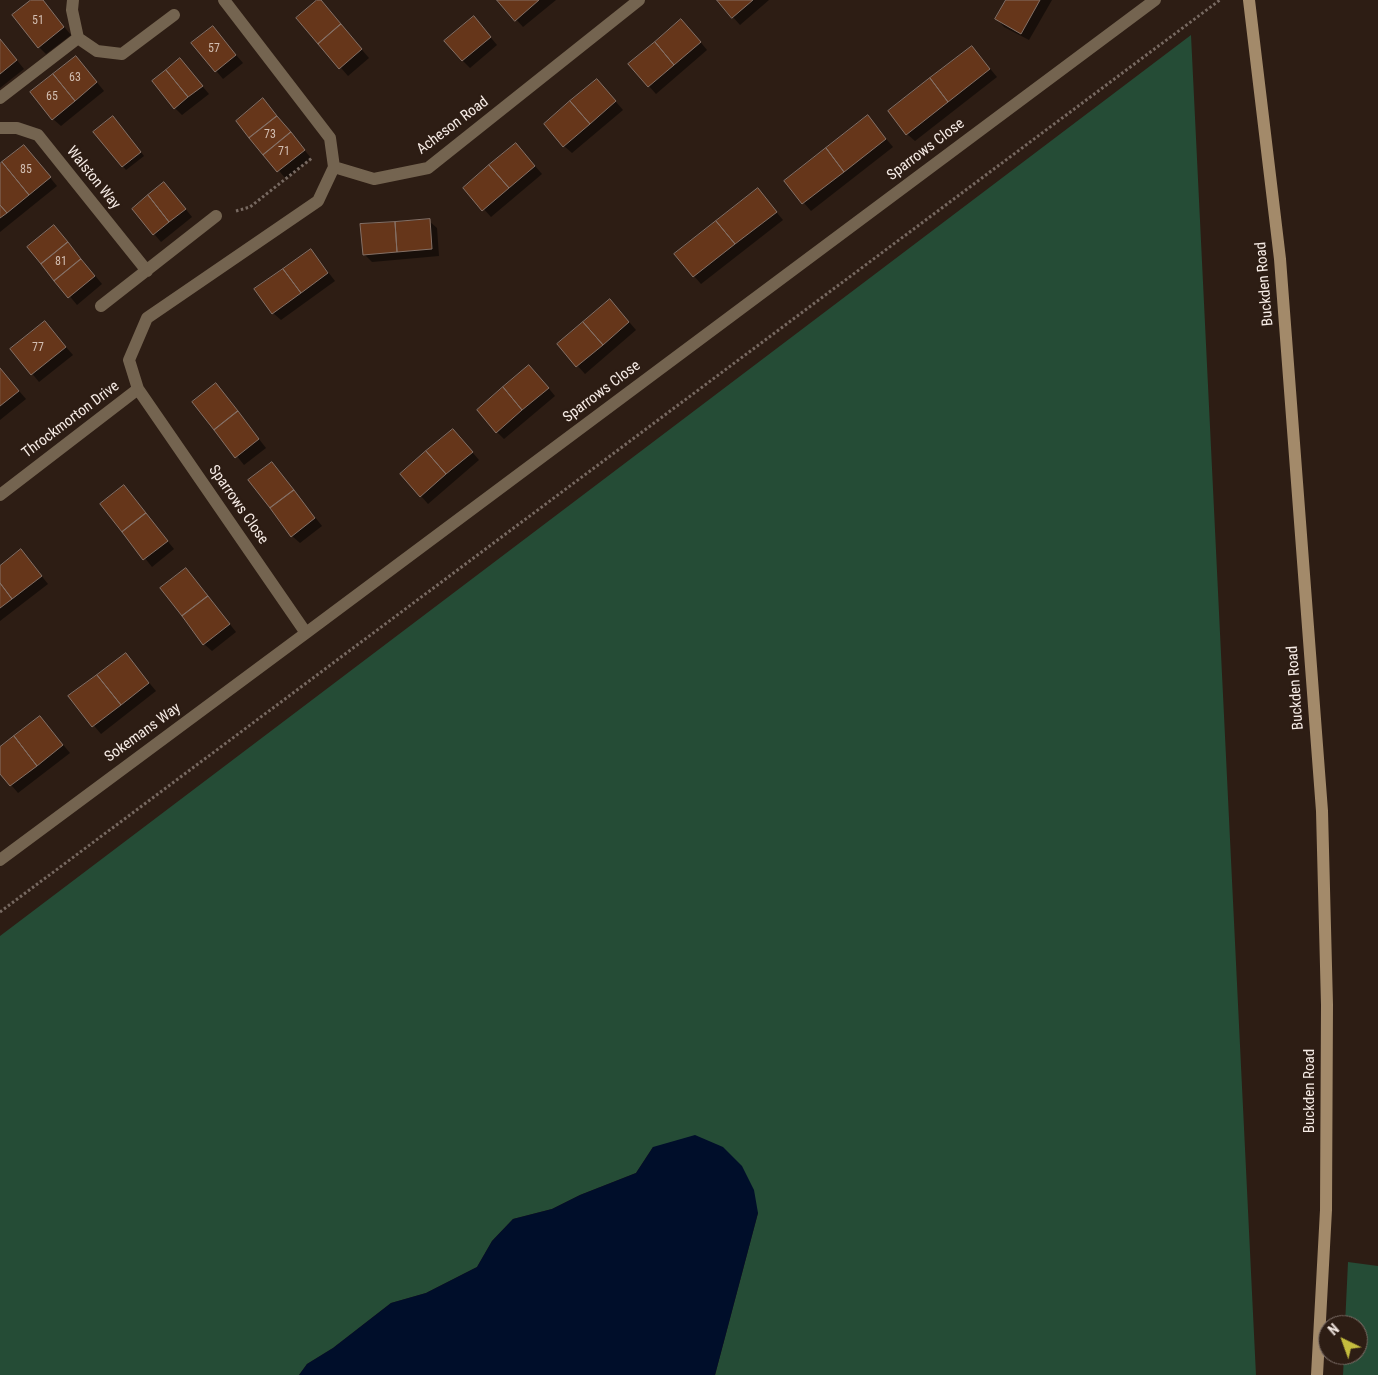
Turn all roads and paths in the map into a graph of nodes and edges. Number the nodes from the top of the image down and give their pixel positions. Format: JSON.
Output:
{"nodes":[{"id":1,"x":73,"y":0,"type":"edge"},
{"id":2,"x":224,"y":0,"type":"edge"},
{"id":3,"x":640,"y":0,"type":"edge"},
{"id":4,"x":1155,"y":0,"type":"edge"},
{"id":5,"x":1220,"y":0,"type":"edge"},
{"id":6,"x":1249,"y":0,"type":"edge"},
{"id":7,"x":174,"y":14,"type":"dead end"},
{"id":8,"x":78,"y":38,"type":"junction"},
{"id":9,"x":0,"y":98,"type":"edge"},
{"id":10,"x":0,"y":128,"type":"edge"},
{"id":11,"x":317,"y":154,"type":"dead end"},
{"id":12,"x":334,"y":167,"type":"junction"},
{"id":13,"x":216,"y":216,"type":"joint"},
{"id":14,"x":146,"y":270,"type":"junction"},
{"id":15,"x":101,"y":306,"type":"dead end"},
{"id":16,"x":138,"y":389,"type":"junction"},
{"id":17,"x":0,"y":494,"type":"edge"},
{"id":18,"x":306,"y":633,"type":"junction"},
{"id":19,"x":0,"y":860,"type":"edge"},
{"id":20,"x":0,"y":912,"type":"edge"},
{"id":21,"x":1316,"y":1375,"type":"edge"}],
"edges":[{"from":1,"to":8,"type":"street"},
{"from":2,"to":12,"type":"street"},
{"from":3,"to":12,"type":"street","name":"Acheson Road"},
{"from":4,"to":18,"type":"street","name":"Sparrows Close"},
{"from":5,"to":20,"type":"path"},
{"from":6,"to":21,"type":"main road","name":"Buckden Road"},
{"from":7,"to":8,"type":"street"},
{"from":8,"to":9,"type":"street"},
{"from":10,"to":14,"type":"street","name":"Walston Way"},
{"from":11,"to":13,"type":"path"},
{"from":12,"to":16,"type":"street","name":"Sparrows Close"},
{"from":13,"to":14,"type":"street"},
{"from":14,"to":15,"type":"street"},
{"from":16,"to":17,"type":"street","name":"Throckmorton Drive"},
{"from":16,"to":18,"type":"street","name":"Sparrows Close"},
{"from":18,"to":19,"type":"street","name":"Sokemans Way"}]}
